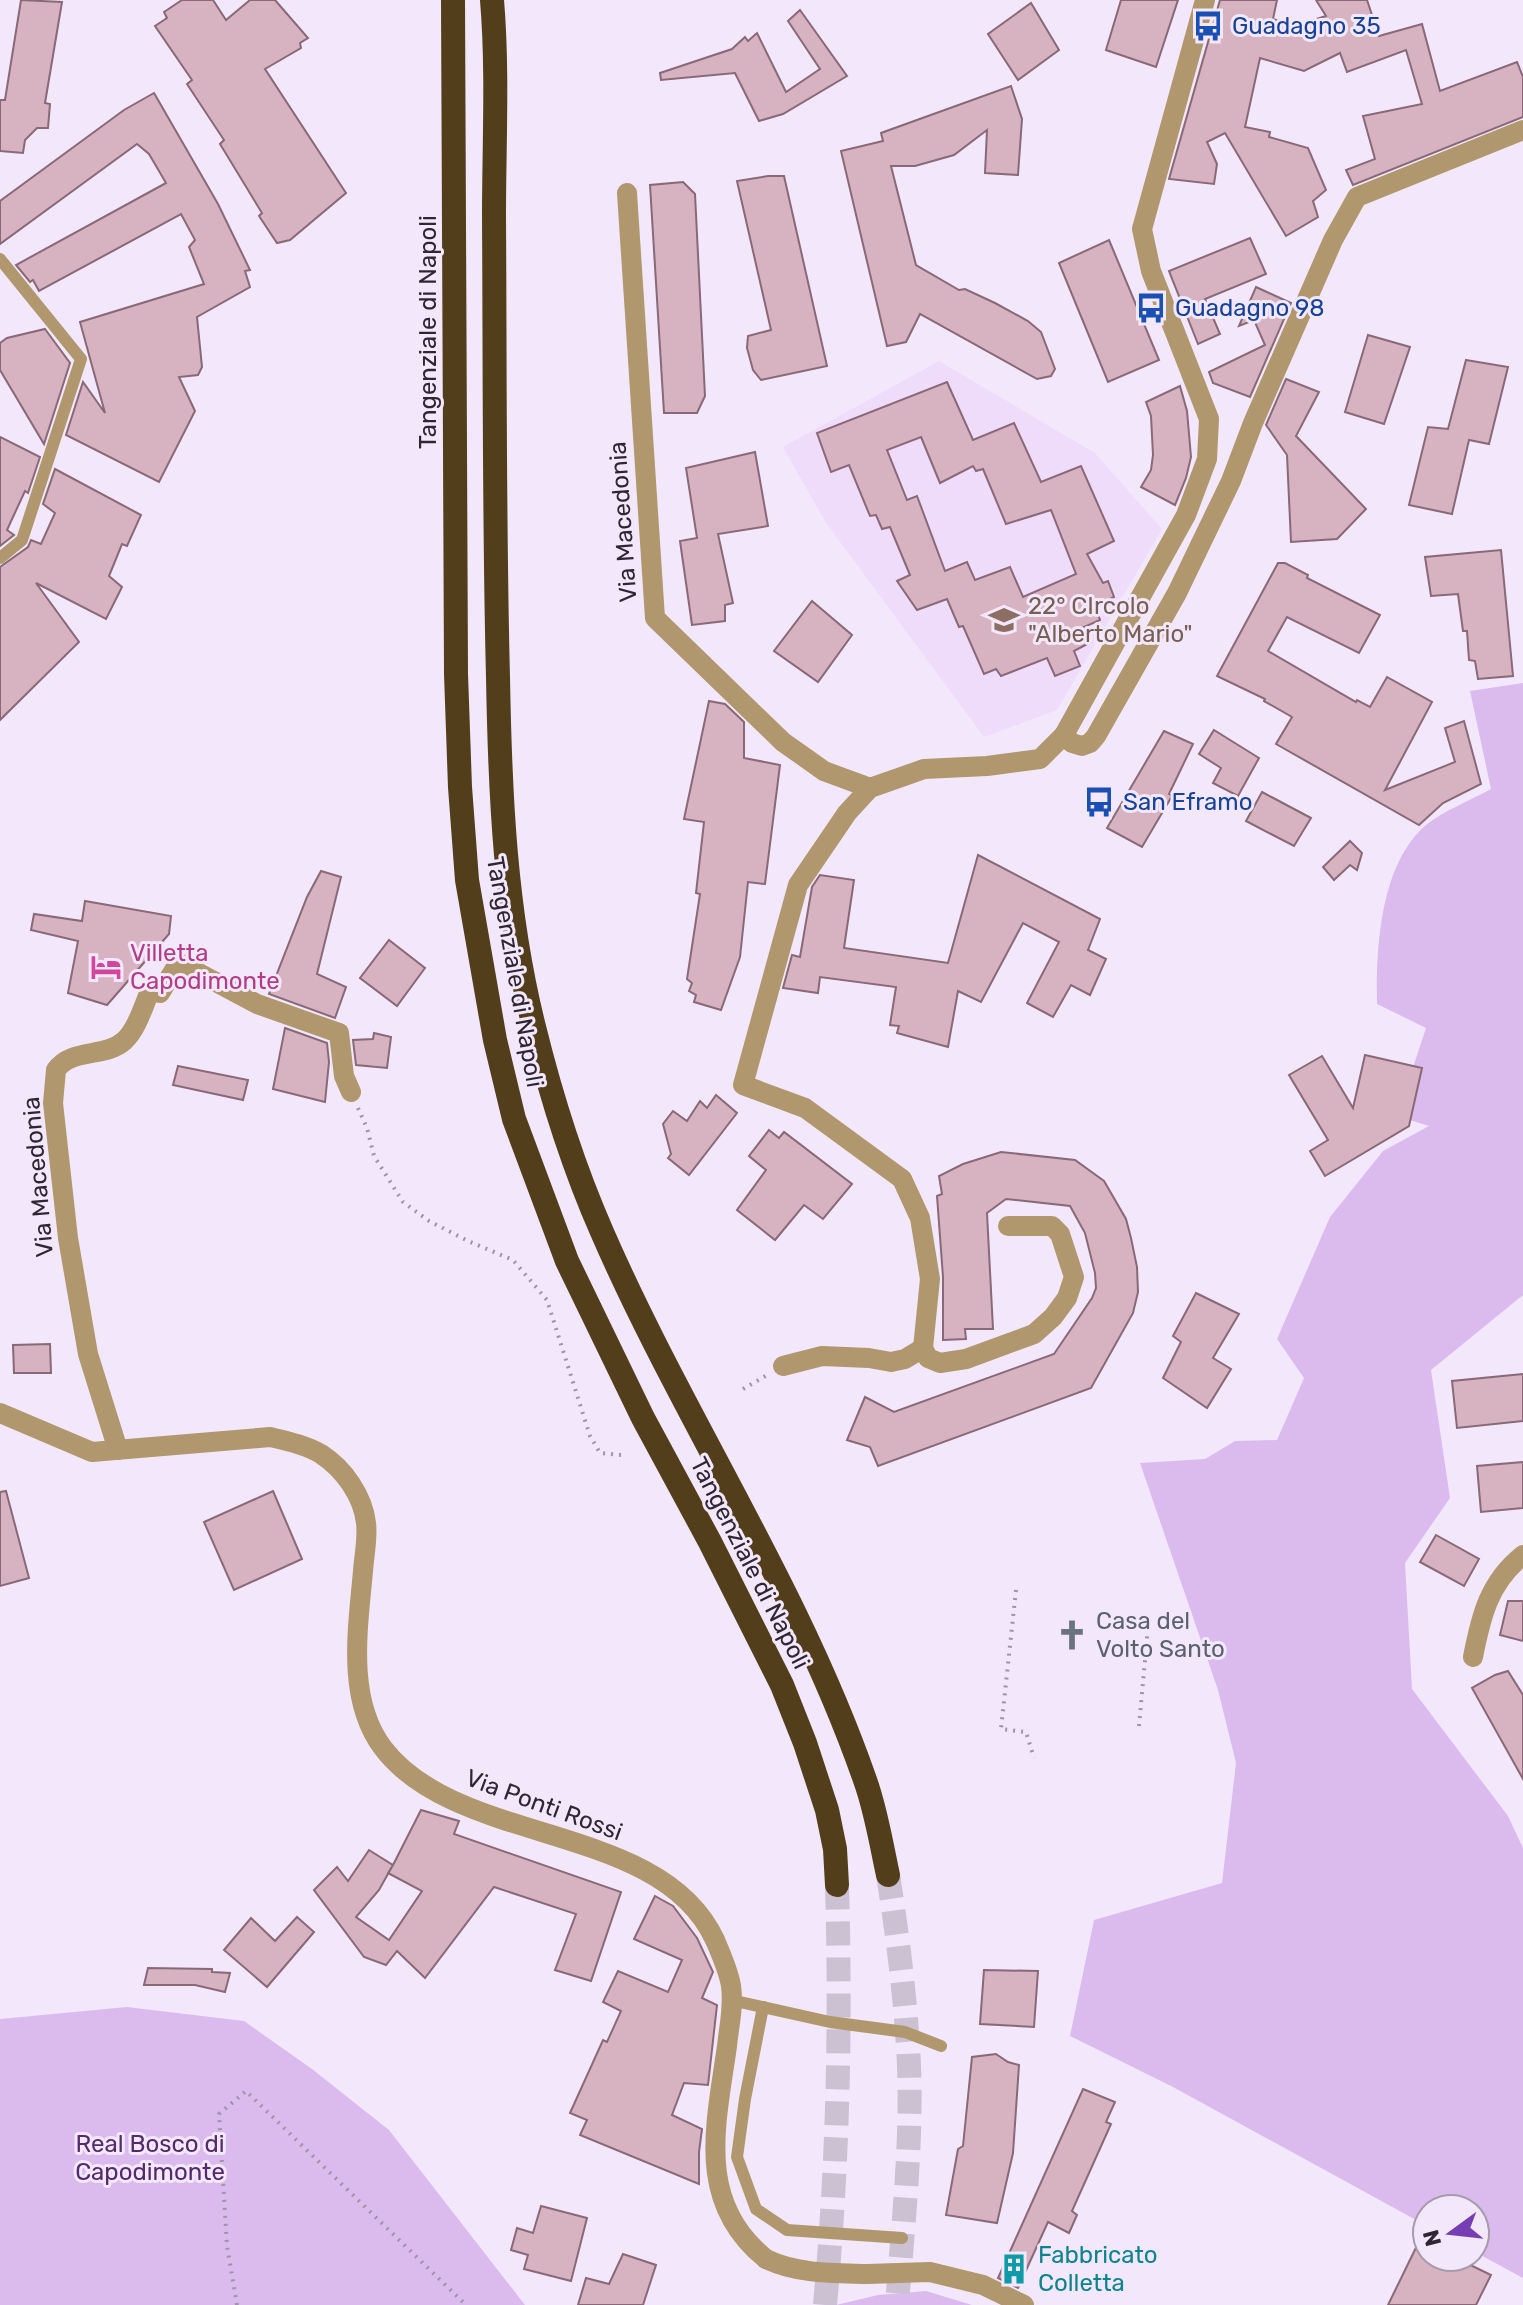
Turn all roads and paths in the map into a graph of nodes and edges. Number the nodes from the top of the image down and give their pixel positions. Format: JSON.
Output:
{"nodes":[{"id":1,"x":453,"y":0,"type":"edge"},
{"id":2,"x":492,"y":0,"type":"edge"},
{"id":3,"x":1205,"y":0,"type":"edge"},
{"id":4,"x":1523,"y":130,"type":"edge"},
{"id":5,"x":627,"y":193,"type":"dead end"},
{"id":6,"x":0,"y":259,"type":"edge"},
{"id":7,"x":0,"y":558,"type":"edge"},
{"id":8,"x":1064,"y":735,"type":"junction"},
{"id":9,"x":870,"y":788,"type":"junction"},
{"id":10,"x":351,"y":1092,"type":"joint"},
{"id":11,"x":1008,"y":1226,"type":"dead end"},
{"id":12,"x":923,"y":1348,"type":"junction"},
{"id":13,"x":783,"y":1366,"type":"joint"},
{"id":14,"x":743,"y":1389,"type":"dead end"},
{"id":15,"x":0,"y":1413,"type":"edge"},
{"id":16,"x":118,"y":1450,"type":"junction"},
{"id":17,"x":621,"y":1455,"type":"dead end"},
{"id":18,"x":1523,"y":1555,"type":"edge"},
{"id":19,"x":1016,"y":1590,"type":"dead end"},
{"id":20,"x":1149,"y":1616,"type":"dead end"},
{"id":21,"x":1132,"y":1647,"type":"dead end"},
{"id":22,"x":1146,"y":1647,"type":"junction"},
{"id":23,"x":1473,"y":1657,"type":"dead end"},
{"id":24,"x":1139,"y":1726,"type":"dead end"},
{"id":25,"x":1034,"y":1758,"type":"dead end"},
{"id":26,"x":888,"y":1875,"type":"tunnel mouth"},
{"id":27,"x":837,"y":1885,"type":"tunnel mouth"},
{"id":28,"x":731,"y":2000,"type":"junction"},
{"id":29,"x":763,"y":2007,"type":"junction"},
{"id":30,"x":941,"y":2046,"type":"dead end"},
{"id":31,"x":902,"y":2238,"type":"dead end"},
{"id":32,"x":237,"y":2305,"type":"edge"},
{"id":33,"x":466,"y":2305,"type":"edge"},
{"id":34,"x":1024,"y":2305,"type":"edge"}],
"edges":[{"from":1,"to":27,"type":"highway","name":"Tangenziale di Napoli"},
{"from":2,"to":26,"type":"highway","name":"Tangenziale di Napoli"},
{"from":3,"to":8,"type":"street"},
{"from":4,"to":8,"type":"street"},
{"from":5,"to":9,"type":"street","name":"Via Macedonia"},
{"from":6,"to":7,"type":"lane"},
{"from":8,"to":9,"type":"street"},
{"from":9,"to":12,"type":"street"},
{"from":10,"to":16,"type":"street","name":"Via Macedonia"},
{"from":10,"to":17,"type":"path"},
{"from":11,"to":12,"type":"street"},
{"from":12,"to":13,"type":"street"},
{"from":13,"to":14,"type":"path"},
{"from":15,"to":16,"type":"street","name":"Via Ponti Rossi"},
{"from":16,"to":28,"type":"street","name":"Via Ponti Rossi"},
{"from":18,"to":23,"type":"street"},
{"from":19,"to":25,"type":"path"},
{"from":20,"to":22,"type":"path"},
{"from":21,"to":22,"type":"path"},
{"from":22,"to":24,"type":"path"},
{"from":28,"to":29,"type":"lane"},
{"from":28,"to":34,"type":"street","name":"Via Ponti Rossi","bridge":true},
{"from":29,"to":30,"type":"lane"},
{"from":29,"to":31,"type":"lane"},
{"from":32,"to":33,"type":"path"}]}
